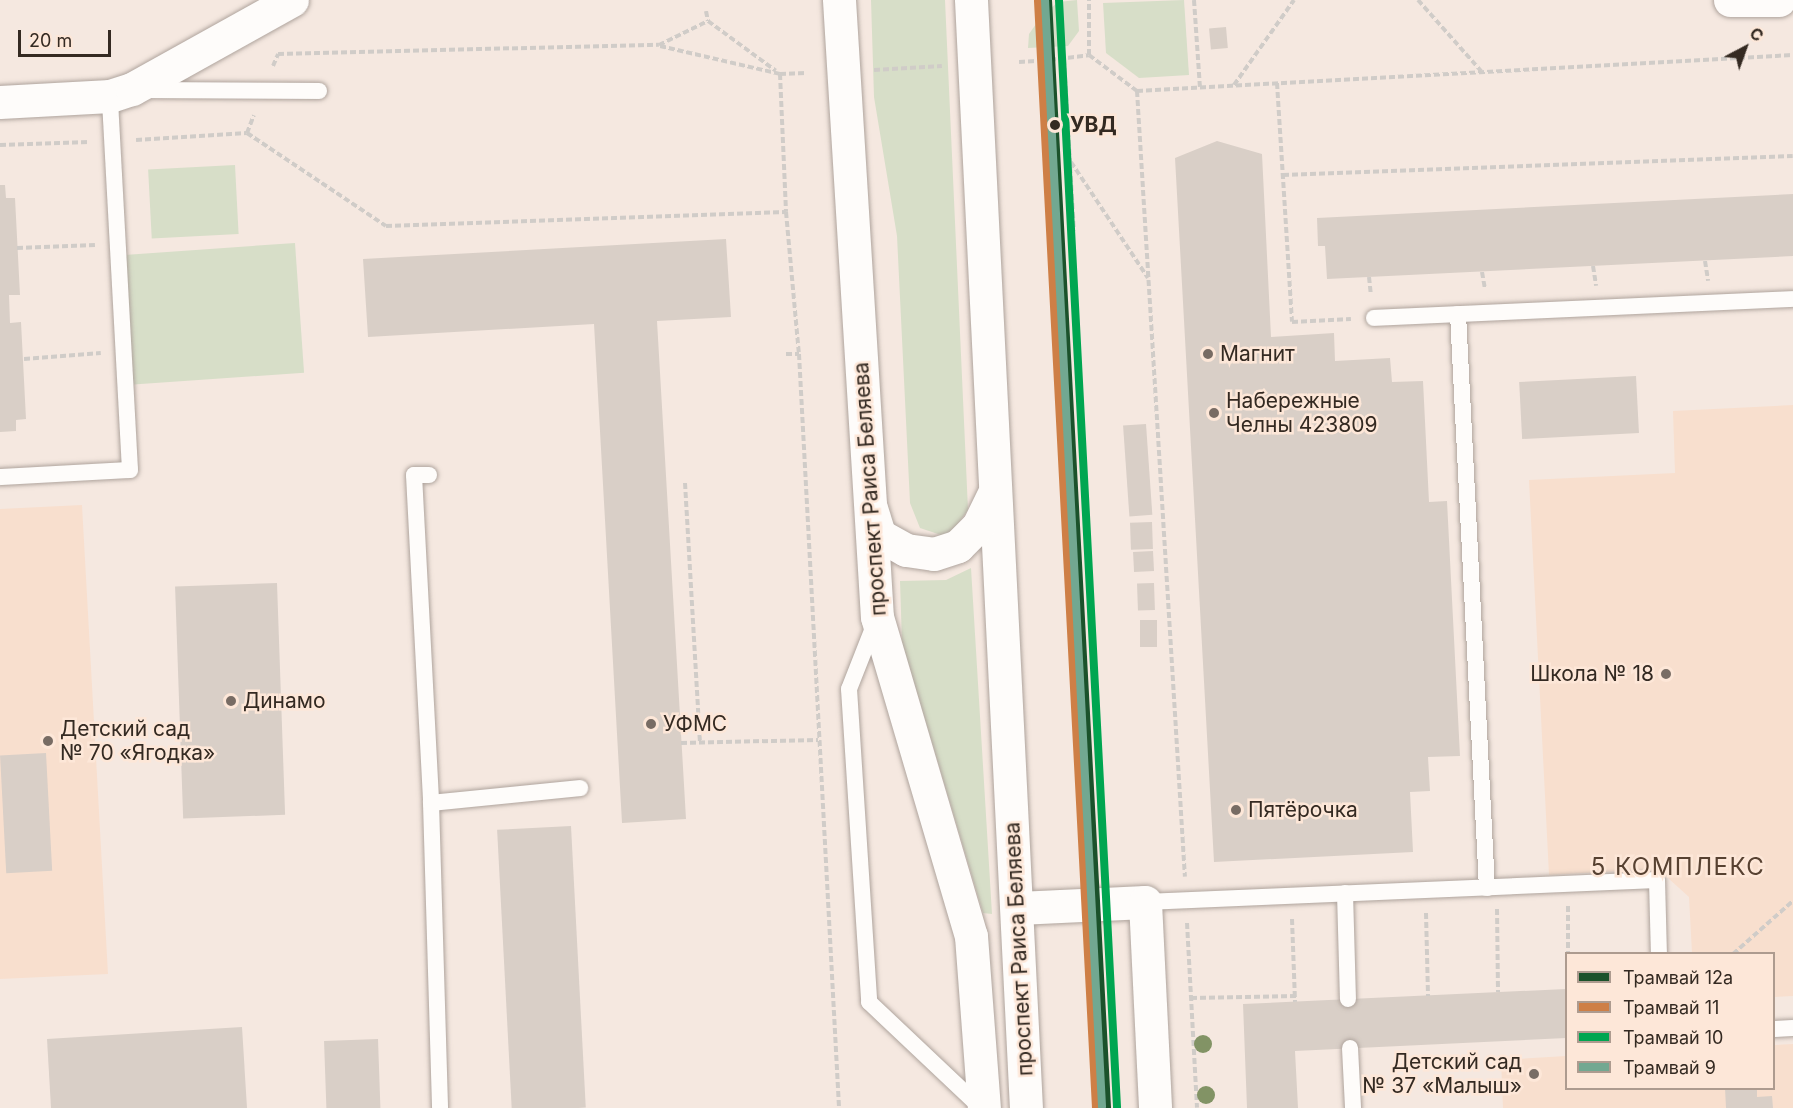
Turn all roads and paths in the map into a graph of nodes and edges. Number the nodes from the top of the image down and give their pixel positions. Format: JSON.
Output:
{"nodes":[{"id":1,"x":292,"y":0,"type":"edge"},
{"id":2,"x":839,"y":0,"type":"edge"},
{"id":3,"x":971,"y":0,"type":"edge"},
{"id":4,"x":1089,"y":0,"type":"edge"},
{"id":5,"x":1194,"y":0,"type":"edge"},
{"id":6,"x":1294,"y":0,"type":"edge"},
{"id":7,"x":1418,"y":0,"type":"edge"},
{"id":8,"x":1730,"y":0,"type":"edge"},
{"id":9,"x":1779,"y":0,"type":"edge"},
{"id":10,"x":706,"y":11,"type":"dead end"},
{"id":11,"x":708,"y":21,"type":"junction"},
{"id":12,"x":659,"y":45,"type":"junction"},
{"id":13,"x":1089,"y":55,"type":"junction"},
{"id":14,"x":1793,"y":55,"type":"edge"},
{"id":15,"x":1064,"y":59,"type":"junction"},
{"id":16,"x":1050,"y":60,"type":"dead end"},
{"id":17,"x":1036,"y":61,"type":"dead end"},
{"id":18,"x":1019,"y":62,"type":"dead end"},
{"id":19,"x":948,"y":65,"type":"dead end"},
{"id":20,"x":873,"y":70,"type":"dead end"},
{"id":21,"x":1481,"y":72,"type":"junction"},
{"id":22,"x":806,"y":73,"type":"dead end"},
{"id":23,"x":780,"y":74,"type":"junction"},
{"id":24,"x":1277,"y":83,"type":"junction"},
{"id":25,"x":1233,"y":86,"type":"junction"},
{"id":26,"x":1200,"y":87,"type":"junction"},
{"id":27,"x":264,"y":91,"type":"junction"},
{"id":28,"x":319,"y":91,"type":"dead end"},
{"id":29,"x":1137,"y":91,"type":"junction"},
{"id":30,"x":121,"y":93,"type":"junction"},
{"id":31,"x":0,"y":102,"type":"edge"},
{"id":32,"x":1793,"y":156,"type":"edge"},
{"id":33,"x":1070,"y":162,"type":"junction"},
{"id":34,"x":1283,"y":175,"type":"junction"},
{"id":35,"x":786,"y":212,"type":"junction"},
{"id":36,"x":1074,"y":231,"type":"dead end"},
{"id":37,"x":118,"y":244,"type":"junction"},
{"id":38,"x":17,"y":248,"type":"dead end"},
{"id":39,"x":1149,"y":279,"type":"junction"},
{"id":40,"x":1793,"y":299,"type":"edge"},
{"id":41,"x":1458,"y":314,"type":"junction"},
{"id":42,"x":1374,"y":318,"type":"joint"},
{"id":43,"x":123,"y":352,"type":"junction"},
{"id":44,"x":786,"y":354,"type":"dead end"},
{"id":45,"x":799,"y":354,"type":"junction"},
{"id":46,"x":24,"y":359,"type":"dead end"},
{"id":47,"x":429,"y":475,"type":"dead end"},
{"id":48,"x":0,"y":477,"type":"edge"},
{"id":49,"x":685,"y":483,"type":"dead end"},
{"id":50,"x":996,"y":489,"type":"junction"},
{"id":51,"x":867,"y":492,"type":"junction"},
{"id":52,"x":877,"y":617,"type":"junction"},
{"id":53,"x":818,"y":740,"type":"junction"},
{"id":54,"x":681,"y":743,"type":"dead end"},
{"id":55,"x":700,"y":743,"type":"junction"},
{"id":56,"x":580,"y":788,"type":"dead end"},
{"id":57,"x":431,"y":803,"type":"junction"},
{"id":58,"x":1568,"y":884,"type":"junction"},
{"id":59,"x":1492,"y":887,"type":"junction"},
{"id":60,"x":1426,"y":890,"type":"junction"},
{"id":61,"x":1345,"y":893,"type":"junction"},
{"id":62,"x":1291,"y":896,"type":"junction"},
{"id":63,"x":1186,"y":900,"type":"junction"},
{"id":64,"x":1793,"y":901,"type":"edge"},
{"id":65,"x":1146,"y":902,"type":"junction"},
{"id":66,"x":1018,"y":908,"type":"junction"},
{"id":67,"x":1568,"y":952,"type":"edge"},
{"id":68,"x":1659,"y":952,"type":"edge"},
{"id":69,"x":1735,"y":952,"type":"edge"},
{"id":70,"x":1498,"y":992,"type":"dead end"},
{"id":71,"x":1296,"y":996,"type":"junction"},
{"id":72,"x":1428,"y":996,"type":"dead end"},
{"id":73,"x":1191,"y":998,"type":"junction"},
{"id":74,"x":1348,"y":999,"type":"dead end"},
{"id":75,"x":1295,"y":1002,"type":"dead end"},
{"id":76,"x":1793,"y":1028,"type":"edge"},
{"id":77,"x":1775,"y":1029,"type":"edge"},
{"id":78,"x":1350,"y":1048,"type":"dead end"},
{"id":79,"x":440,"y":1108,"type":"edge"},
{"id":80,"x":839,"y":1108,"type":"edge"},
{"id":81,"x":983,"y":1108,"type":"edge"},
{"id":82,"x":1026,"y":1108,"type":"edge"},
{"id":83,"x":1155,"y":1108,"type":"edge"},
{"id":84,"x":1197,"y":1108,"type":"edge"},
{"id":85,"x":1353,"y":1108,"type":"edge"}],
"edges":[{"from":1,"to":30,"type":"street"},
{"from":2,"to":51,"type":"street","name":"проспект Раиса Беляева"},
{"from":3,"to":50,"type":"street","name":"проспект Раиса Беляева"},
{"from":4,"to":13,"type":"path"},
{"from":5,"to":26,"type":"path"},
{"from":6,"to":25,"type":"path"},
{"from":7,"to":21,"type":"path"},
{"from":8,"to":9,"type":"street"},
{"from":10,"to":11,"type":"path"},
{"from":11,"to":12,"type":"path"},
{"from":11,"to":23,"type":"path"},
{"from":12,"to":23,"type":"path"},
{"from":12,"to":27,"type":"path"},
{"from":13,"to":15,"type":"path"},
{"from":13,"to":29,"type":"path"},
{"from":14,"to":21,"type":"path"},
{"from":15,"to":16,"type":"path"},
{"from":15,"to":33,"type":"path"},
{"from":17,"to":18,"type":"path"},
{"from":19,"to":20,"type":"path"},
{"from":21,"to":24,"type":"path"},
{"from":22,"to":23,"type":"path"},
{"from":23,"to":35,"type":"path"},
{"from":24,"to":25,"type":"path"},
{"from":24,"to":34,"type":"path"},
{"from":25,"to":26,"type":"path"},
{"from":26,"to":29,"type":"path"},
{"from":27,"to":28,"type":"lane"},
{"from":27,"to":30,"type":"lane"},
{"from":27,"to":35,"type":"path"},
{"from":29,"to":39,"type":"path"},
{"from":30,"to":31,"type":"street"},
{"from":30,"to":37,"type":"lane"},
{"from":32,"to":34,"type":"path"},
{"from":33,"to":36,"type":"path"},
{"from":33,"to":39,"type":"path"},
{"from":34,"to":42,"type":"path"},
{"from":35,"to":45,"type":"path"},
{"from":37,"to":38,"type":"path"},
{"from":37,"to":43,"type":"lane"},
{"from":39,"to":63,"type":"path"},
{"from":40,"to":41,"type":"lane"},
{"from":41,"to":42,"type":"lane"},
{"from":41,"to":59,"type":"lane"},
{"from":43,"to":46,"type":"path"},
{"from":43,"to":48,"type":"lane"},
{"from":44,"to":45,"type":"path"},
{"from":45,"to":53,"type":"path"},
{"from":47,"to":57,"type":"lane"},
{"from":49,"to":55,"type":"path"},
{"from":50,"to":51,"type":"street"},
{"from":50,"to":66,"type":"street","name":"проспект Раиса Беляева"},
{"from":51,"to":52,"type":"street","name":"проспект Раиса Беляева"},
{"from":52,"to":81,"type":"street","name":"проспект Раиса Беляева"},
{"from":52,"to":81,"type":"lane"},
{"from":53,"to":55,"type":"path"},
{"from":53,"to":80,"type":"path"},
{"from":54,"to":55,"type":"path"},
{"from":56,"to":57,"type":"lane"},
{"from":57,"to":79,"type":"lane"},
{"from":58,"to":59,"type":"lane"},
{"from":58,"to":67,"type":"path"},
{"from":58,"to":68,"type":"lane"},
{"from":59,"to":60,"type":"lane"},
{"from":59,"to":70,"type":"path"},
{"from":60,"to":61,"type":"lane"},
{"from":60,"to":72,"type":"path"},
{"from":61,"to":62,"type":"lane"},
{"from":61,"to":74,"type":"lane"},
{"from":62,"to":63,"type":"lane"},
{"from":62,"to":71,"type":"path"},
{"from":63,"to":65,"type":"lane"},
{"from":63,"to":73,"type":"path"},
{"from":64,"to":69,"type":"path"},
{"from":65,"to":66,"type":"street"},
{"from":65,"to":83,"type":"street"},
{"from":66,"to":82,"type":"street","name":"проспект Раиса Беляева"},
{"from":71,"to":73,"type":"path"},
{"from":71,"to":75,"type":"path"},
{"from":73,"to":84,"type":"path"},
{"from":76,"to":77,"type":"lane"},
{"from":78,"to":85,"type":"lane"}]}
